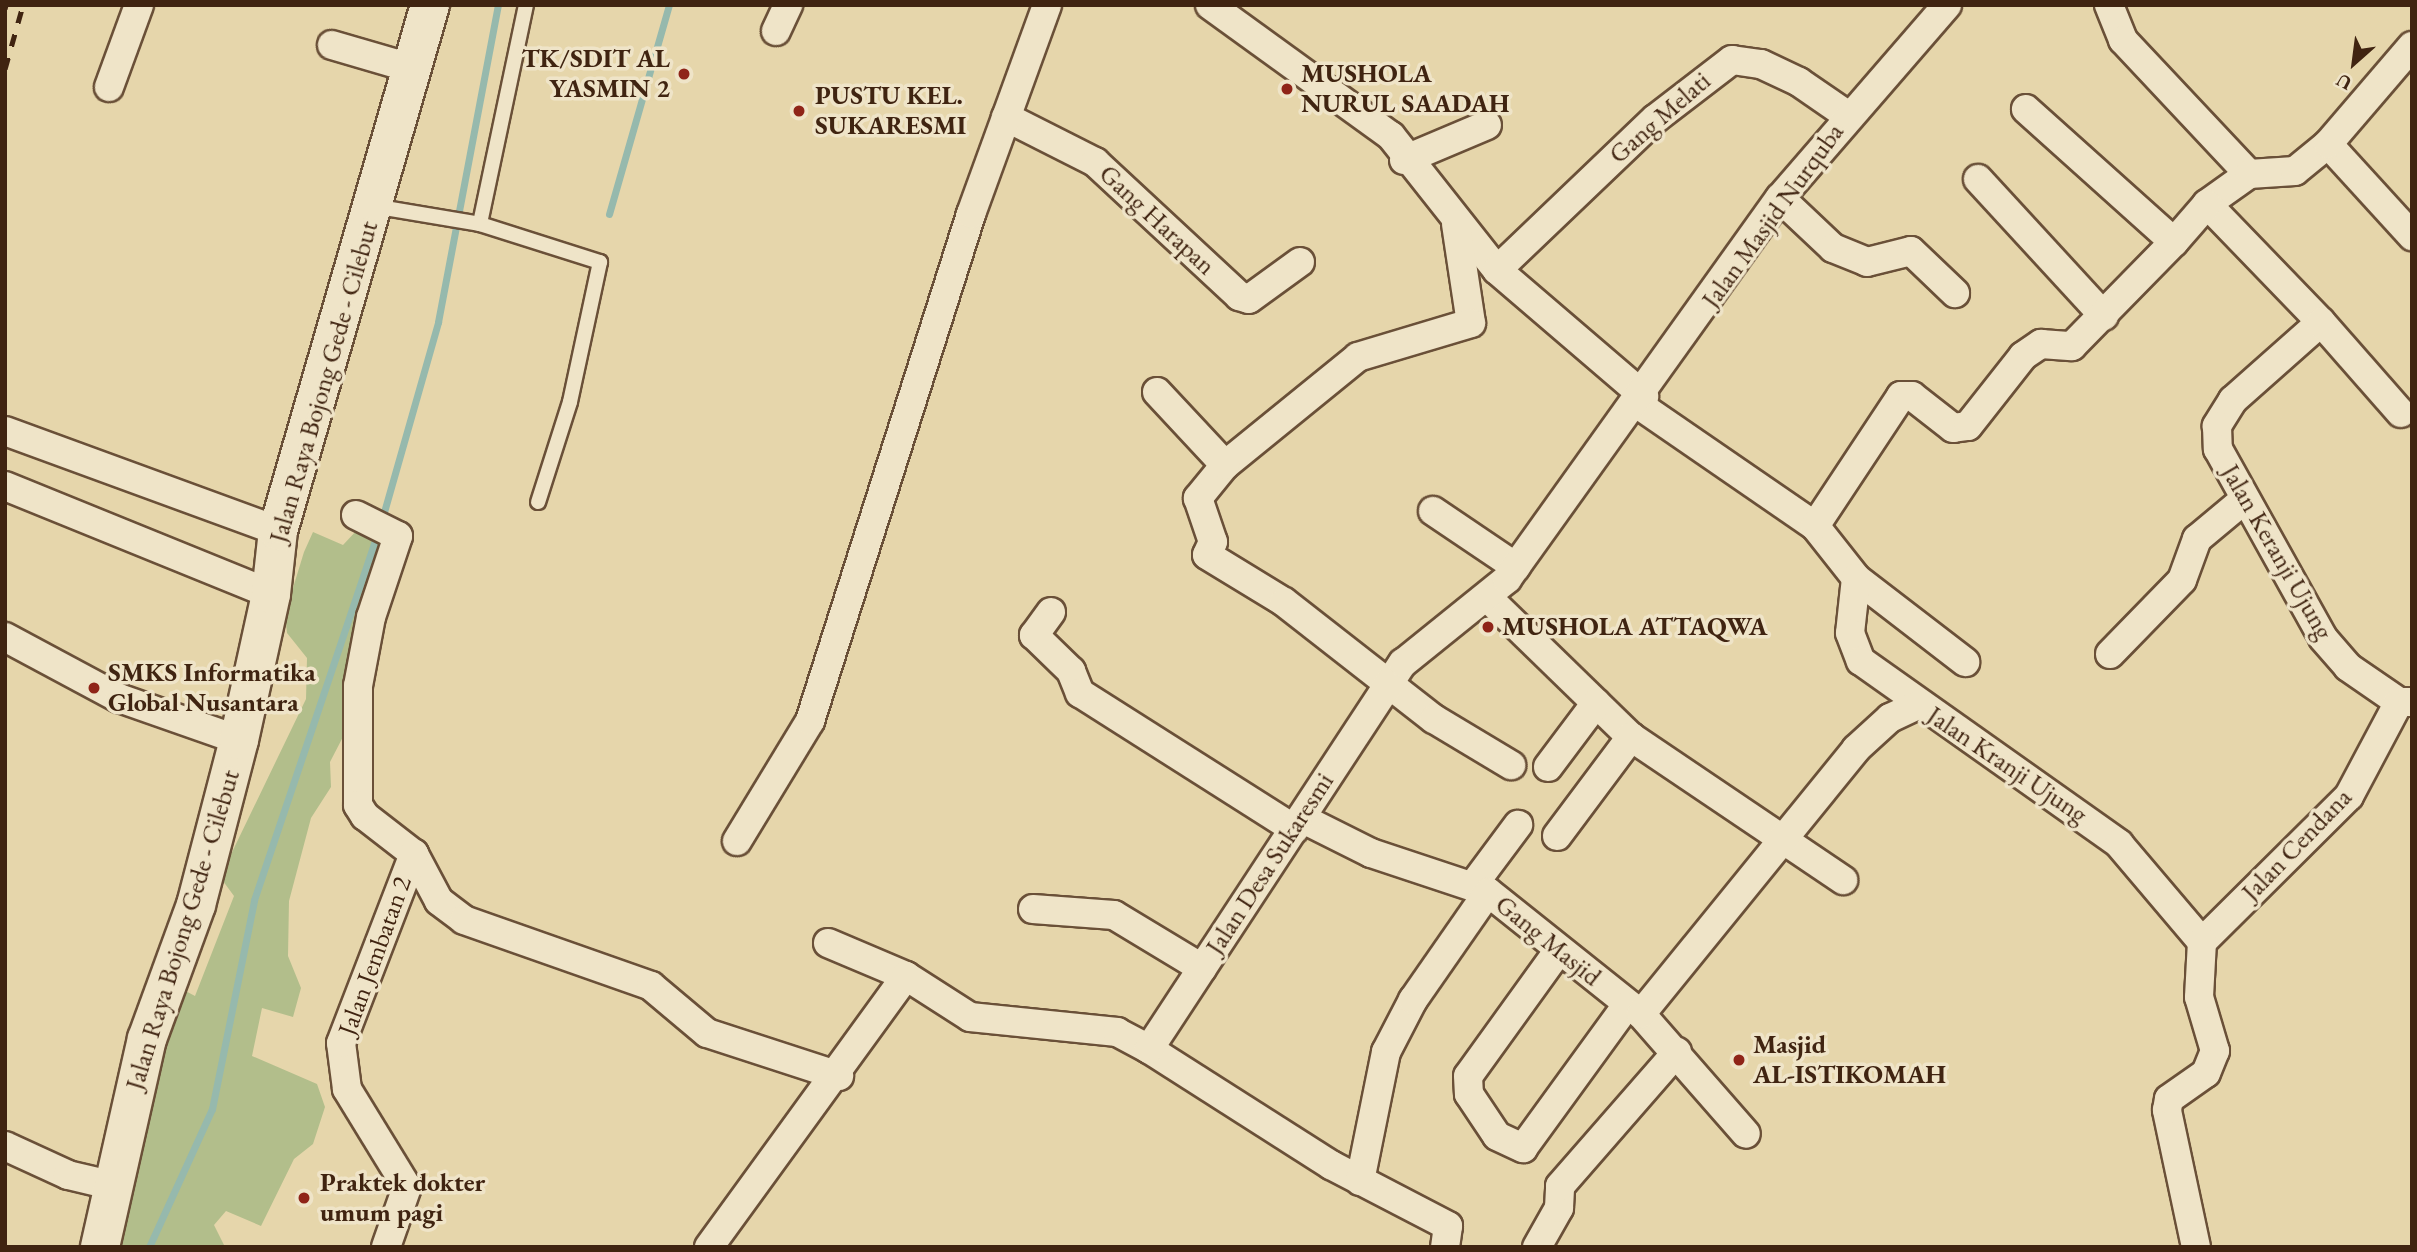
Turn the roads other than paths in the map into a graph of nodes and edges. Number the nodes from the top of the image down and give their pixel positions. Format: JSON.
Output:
{"nodes":[{"id":1,"x":139,"y":5,"type":"edge"},
{"id":2,"x":430,"y":5,"type":"edge"},
{"id":3,"x":527,"y":5,"type":"edge"},
{"id":4,"x":788,"y":5,"type":"edge"},
{"id":5,"x":1046,"y":5,"type":"edge"},
{"id":6,"x":1210,"y":5,"type":"edge"},
{"id":7,"x":1947,"y":5,"type":"edge"},
{"id":8,"x":2109,"y":5,"type":"edge"},
{"id":9,"x":1245,"y":13,"type":"edge"},
{"id":10,"x":776,"y":31,"type":"dead end"},
{"id":11,"x":332,"y":45,"type":"dead end"},
{"id":12,"x":2412,"y":46,"type":"edge"},
{"id":13,"x":414,"y":69,"type":"junction"},
{"id":14,"x":109,"y":87,"type":"dead end"},
{"id":15,"x":2026,"y":109,"type":"dead end"},
{"id":16,"x":1847,"y":115,"type":"junction"},
{"id":17,"x":1006,"y":117,"type":"junction"},
{"id":18,"x":1487,"y":125,"type":"dead end"},
{"id":19,"x":2328,"y":144,"type":"junction"},
{"id":20,"x":1404,"y":160,"type":"junction"},
{"id":21,"x":2249,"y":174,"type":"junction"},
{"id":22,"x":1978,"y":179,"type":"dead end"},
{"id":23,"x":1780,"y":198,"type":"junction"},
{"id":24,"x":2207,"y":204,"type":"junction"},
{"id":25,"x":373,"y":206,"type":"junction"},
{"id":26,"x":475,"y":223,"type":"junction"},
{"id":27,"x":1456,"y":224,"type":"junction"},
{"id":28,"x":2412,"y":236,"type":"edge"},
{"id":29,"x":2174,"y":242,"type":"junction"},
{"id":30,"x":1300,"y":262,"type":"dead end"},
{"id":31,"x":1497,"y":270,"type":"junction"},
{"id":32,"x":1955,"y":293,"type":"dead end"},
{"id":33,"x":2104,"y":316,"type":"junction"},
{"id":34,"x":2321,"y":322,"type":"junction"},
{"id":35,"x":1157,"y":392,"type":"dead end"},
{"id":36,"x":1640,"y":400,"type":"junction"},
{"id":37,"x":2401,"y":414,"type":"dead end"},
{"id":38,"x":5,"y":430,"type":"edge"},
{"id":39,"x":1225,"y":465,"type":"junction"},
{"id":40,"x":5,"y":486,"type":"edge"},
{"id":41,"x":2245,"y":499,"type":"junction"},
{"id":42,"x":538,"y":502,"type":"dead end"},
{"id":43,"x":1433,"y":511,"type":"dead end"},
{"id":44,"x":359,"y":516,"type":"dead end"},
{"id":45,"x":1815,"y":526,"type":"junction"},
{"id":46,"x":278,"y":531,"type":"junction"},
{"id":47,"x":1516,"y":567,"type":"junction"},
{"id":48,"x":1856,"y":578,"type":"junction"},
{"id":49,"x":271,"y":594,"type":"junction"},
{"id":50,"x":1488,"y":597,"type":"junction"},
{"id":51,"x":1051,"y":612,"type":"dead end"},
{"id":52,"x":5,"y":637,"type":"edge"},
{"id":53,"x":2110,"y":654,"type":"dead end"},
{"id":54,"x":1965,"y":662,"type":"dead end"},
{"id":55,"x":1391,"y":680,"type":"junction"},
{"id":56,"x":2405,"y":702,"type":"edge"},
{"id":57,"x":1596,"y":704,"type":"junction"},
{"id":58,"x":1918,"y":705,"type":"junction"},
{"id":59,"x":1631,"y":737,"type":"junction"},
{"id":60,"x":239,"y":740,"type":"junction"},
{"id":61,"x":1511,"y":765,"type":"dead end"},
{"id":62,"x":1548,"y":767,"type":"dead end"},
{"id":63,"x":1298,"y":824,"type":"junction"},
{"id":64,"x":1518,"y":825,"type":"dead end"},
{"id":65,"x":1557,"y":836,"type":"dead end"},
{"id":66,"x":1780,"y":839,"type":"junction"},
{"id":67,"x":737,"y":841,"type":"dead end"},
{"id":68,"x":414,"y":854,"type":"junction"},
{"id":69,"x":1843,"y":880,"type":"dead end"},
{"id":70,"x":1481,"y":888,"type":"junction"},
{"id":71,"x":1032,"y":909,"type":"dead end"},
{"id":72,"x":2202,"y":942,"type":"junction"},
{"id":73,"x":828,"y":943,"type":"dead end"},
{"id":74,"x":1559,"y":950,"type":"junction"},
{"id":75,"x":1202,"y":968,"type":"junction"},
{"id":76,"x":906,"y":976,"type":"junction"},
{"id":77,"x":1633,"y":1010,"type":"junction"},
{"id":78,"x":1149,"y":1049,"type":"junction"},
{"id":79,"x":1676,"y":1052,"type":"junction"},
{"id":80,"x":839,"y":1076,"type":"junction"},
{"id":81,"x":1745,"y":1134,"type":"dead end"},
{"id":82,"x":5,"y":1146,"type":"edge"},
{"id":83,"x":1360,"y":1181,"type":"junction"},
{"id":84,"x":110,"y":1185,"type":"junction"},
{"id":85,"x":100,"y":1247,"type":"edge"},
{"id":86,"x":386,"y":1247,"type":"edge"},
{"id":87,"x":709,"y":1247,"type":"edge"},
{"id":88,"x":1445,"y":1247,"type":"edge"},
{"id":89,"x":1536,"y":1247,"type":"edge"},
{"id":90,"x":2196,"y":1247,"type":"edge"}],
"edges":[{"from":1,"to":14,"type":"street"},
{"from":2,"to":13,"type":"main road","name":"Jalan Raya Bojong Gede - Cilebut"},
{"from":3,"to":26,"type":"lane"},
{"from":4,"to":10,"type":"street"},
{"from":5,"to":17,"type":"street"},
{"from":6,"to":9,"type":"street"},
{"from":7,"to":16,"type":"street","name":"Jalan Masjid Nurquba"},
{"from":8,"to":21,"type":"street"},
{"from":9,"to":20,"type":"street"},
{"from":11,"to":13,"type":"street"},
{"from":12,"to":19,"type":"street"},
{"from":13,"to":25,"type":"main road","name":"Jalan Raya Bojong Gede - Cilebut"},
{"from":15,"to":29,"type":"street"},
{"from":16,"to":23,"type":"street","name":"Jalan Masjid Nurquba"},
{"from":16,"to":31,"type":"street","name":"Gang Melati"},
{"from":17,"to":30,"type":"street","name":"Gang Harapan"},
{"from":17,"to":67,"type":"street"},
{"from":18,"to":20,"type":"street"},
{"from":19,"to":21,"type":"street"},
{"from":19,"to":28,"type":"street"},
{"from":20,"to":27,"type":"street"},
{"from":21,"to":24,"type":"street"},
{"from":22,"to":33,"type":"street"},
{"from":23,"to":32,"type":"street"},
{"from":23,"to":36,"type":"street","name":"Jalan Masjid Nurquba"},
{"from":24,"to":29,"type":"street"},
{"from":24,"to":34,"type":"street"},
{"from":25,"to":26,"type":"lane"},
{"from":25,"to":46,"type":"main road","name":"Jalan Raya Bojong Gede - Cilebut"},
{"from":26,"to":42,"type":"lane"},
{"from":27,"to":31,"type":"street"},
{"from":27,"to":39,"type":"street"},
{"from":29,"to":33,"type":"street"},
{"from":31,"to":36,"type":"street"},
{"from":33,"to":45,"type":"street"},
{"from":34,"to":37,"type":"street"},
{"from":34,"to":41,"type":"street","name":"Jalan Keranji Ujung"},
{"from":35,"to":39,"type":"street"},
{"from":36,"to":45,"type":"street"},
{"from":36,"to":47,"type":"street","name":"Jalan Desa Sukaresmi"},
{"from":38,"to":46,"type":"street"},
{"from":39,"to":55,"type":"street"},
{"from":40,"to":49,"type":"street"},
{"from":41,"to":53,"type":"street"},
{"from":41,"to":56,"type":"street","name":"Jalan Keranji Ujung"},
{"from":43,"to":47,"type":"street"},
{"from":44,"to":68,"type":"street"},
{"from":45,"to":48,"type":"street"},
{"from":46,"to":49,"type":"main road","name":"Jalan Raya Bojong Gede - Cilebut"},
{"from":47,"to":50,"type":"street","name":"Jalan Desa Sukaresmi"},
{"from":48,"to":54,"type":"street"},
{"from":48,"to":58,"type":"street","name":"Jalan Kranji Ujung"},
{"from":49,"to":60,"type":"main road","name":"Jalan Raya Bojong Gede - Cilebut"},
{"from":50,"to":55,"type":"street","name":"Jalan Desa Sukaresmi"},
{"from":50,"to":57,"type":"street"},
{"from":51,"to":63,"type":"street","name":"Gang Masjid"},
{"from":52,"to":60,"type":"street"},
{"from":55,"to":61,"type":"street"},
{"from":55,"to":63,"type":"street","name":"Jalan Desa Sukaresmi"},
{"from":56,"to":72,"type":"street","name":"Jalan Cendana"},
{"from":57,"to":59,"type":"street"},
{"from":57,"to":62,"type":"street"},
{"from":58,"to":66,"type":"street"},
{"from":58,"to":72,"type":"street","name":"Jalan Kranji Ujung"},
{"from":59,"to":65,"type":"street"},
{"from":59,"to":66,"type":"street"},
{"from":60,"to":84,"type":"main road","name":"Jalan Raya Bojong Gede - Cilebut"},
{"from":63,"to":70,"type":"street","name":"Gang Masjid"},
{"from":63,"to":75,"type":"street","name":"Jalan Desa Sukaresmi"},
{"from":64,"to":70,"type":"street"},
{"from":66,"to":69,"type":"street"},
{"from":66,"to":77,"type":"street"},
{"from":68,"to":80,"type":"street"},
{"from":68,"to":86,"type":"street","name":"Jalan Jembatan 2"},
{"from":70,"to":74,"type":"street","name":"Gang Masjid"},
{"from":70,"to":83,"type":"street"},
{"from":71,"to":75,"type":"street","name":"Jalan Desa Sukaresmi"},
{"from":72,"to":90,"type":"street"},
{"from":73,"to":76,"type":"street"},
{"from":74,"to":77,"type":"street","name":"Gang Masjid"},
{"from":74,"to":77,"type":"street"},
{"from":75,"to":78,"type":"street","name":"Jalan Desa Sukaresmi"},
{"from":76,"to":78,"type":"street"},
{"from":76,"to":80,"type":"street"},
{"from":77,"to":79,"type":"street","name":"Gang Masjid"},
{"from":78,"to":83,"type":"street"},
{"from":79,"to":81,"type":"street","name":"Gang Masjid"},
{"from":79,"to":89,"type":"street"},
{"from":80,"to":87,"type":"street"},
{"from":82,"to":84,"type":"street"},
{"from":83,"to":88,"type":"street"},
{"from":84,"to":85,"type":"main road","name":"Jalan Raya Bojong Gede - Cilebut"}]}
